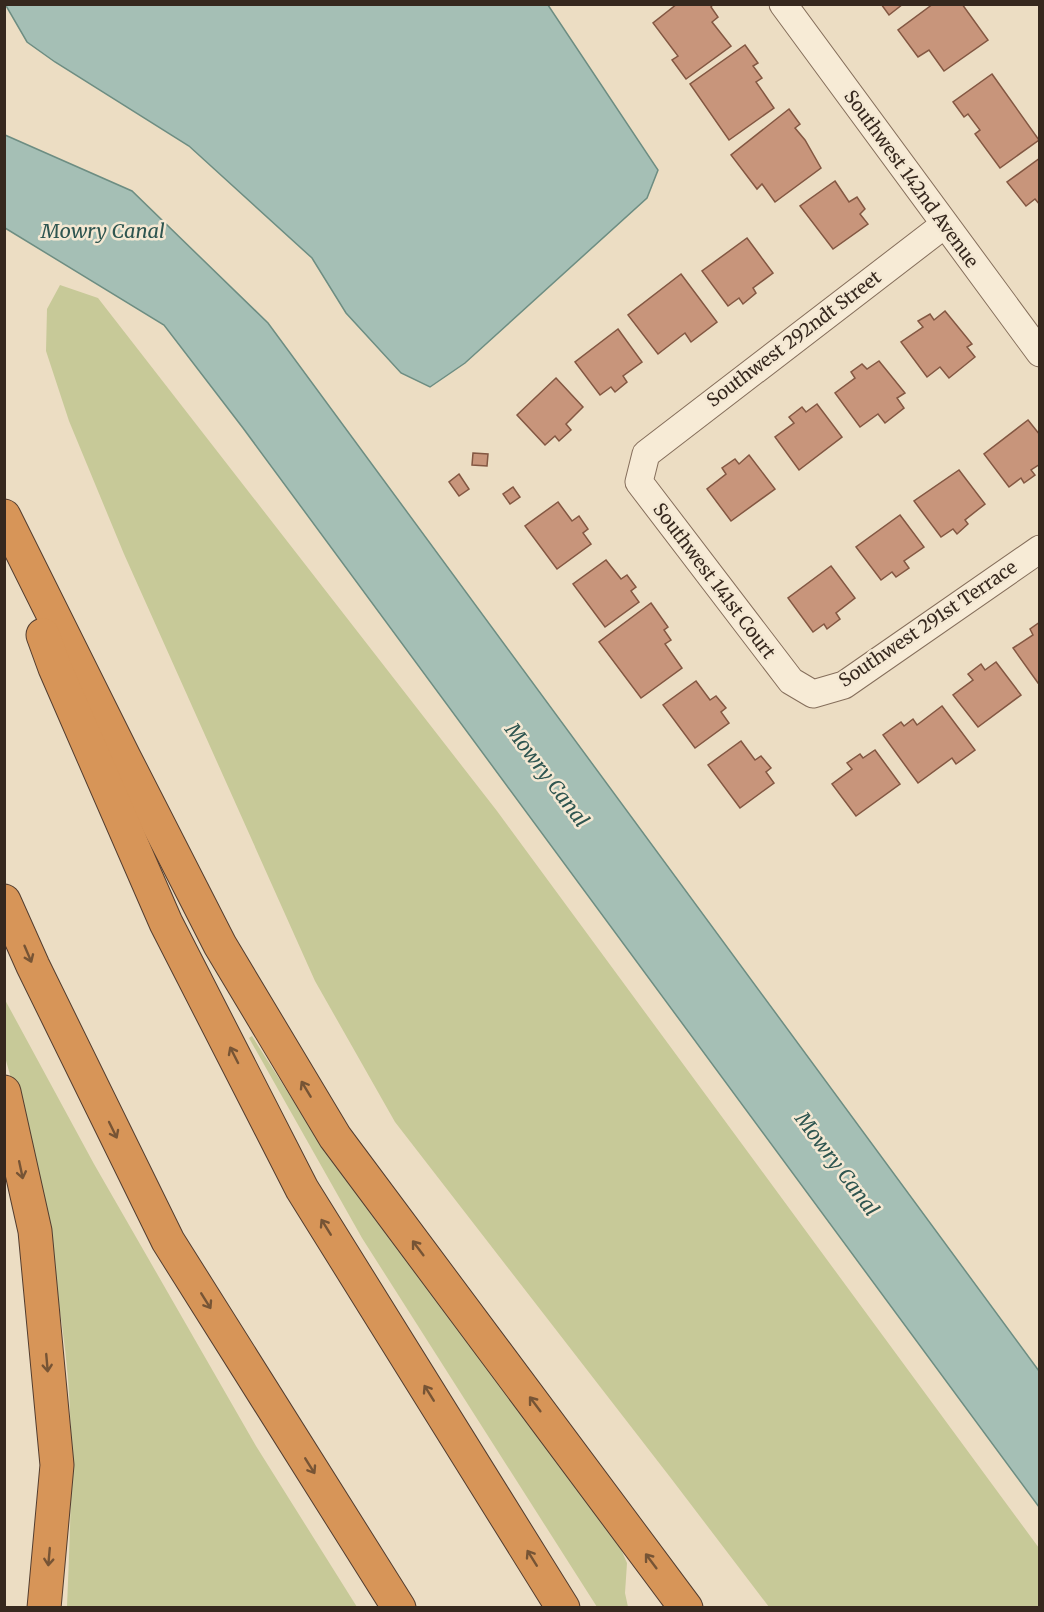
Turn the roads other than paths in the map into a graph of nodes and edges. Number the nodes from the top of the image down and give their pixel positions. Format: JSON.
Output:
{"nodes":[{"id":1,"x":783,"y":4,"type":"edge"},
{"id":2,"x":944,"y":225,"type":"junction"},
{"id":3,"x":1040,"y":353,"type":"edge"},
{"id":4,"x":646,"y":454,"type":"joint"},
{"id":5,"x":4,"y":516,"type":"edge"},
{"id":6,"x":4,"y":524,"type":"edge"},
{"id":7,"x":1040,"y":549,"type":"edge"},
{"id":8,"x":813,"y":694,"type":"joint"},
{"id":9,"x":4,"y":901,"type":"edge"},
{"id":10,"x":4,"y":1092,"type":"edge"},
{"id":11,"x":44,"y":1608,"type":"edge"},
{"id":12,"x":399,"y":1608,"type":"edge"},
{"id":13,"x":563,"y":1608,"type":"edge"},
{"id":14,"x":686,"y":1608,"type":"edge"}],
"edges":[{"from":1,"to":2,"type":"street","name":"Southwest 142nd Avenue"},
{"from":2,"to":3,"type":"street","name":"Southwest 142nd Avenue"},
{"from":2,"to":4,"type":"street","name":"Southwest 292ndt Street"},
{"from":4,"to":8,"type":"street","name":"Southwest 141st Court"},
{"from":14,"to":5,"type":"highway","one_way":true},
{"from":13,"to":6,"type":"highway","one_way":true},
{"from":7,"to":8,"type":"street","name":"Southwest 291st Terrace"},
{"from":9,"to":12,"type":"highway","one_way":true},
{"from":10,"to":11,"type":"highway","one_way":true}]}
